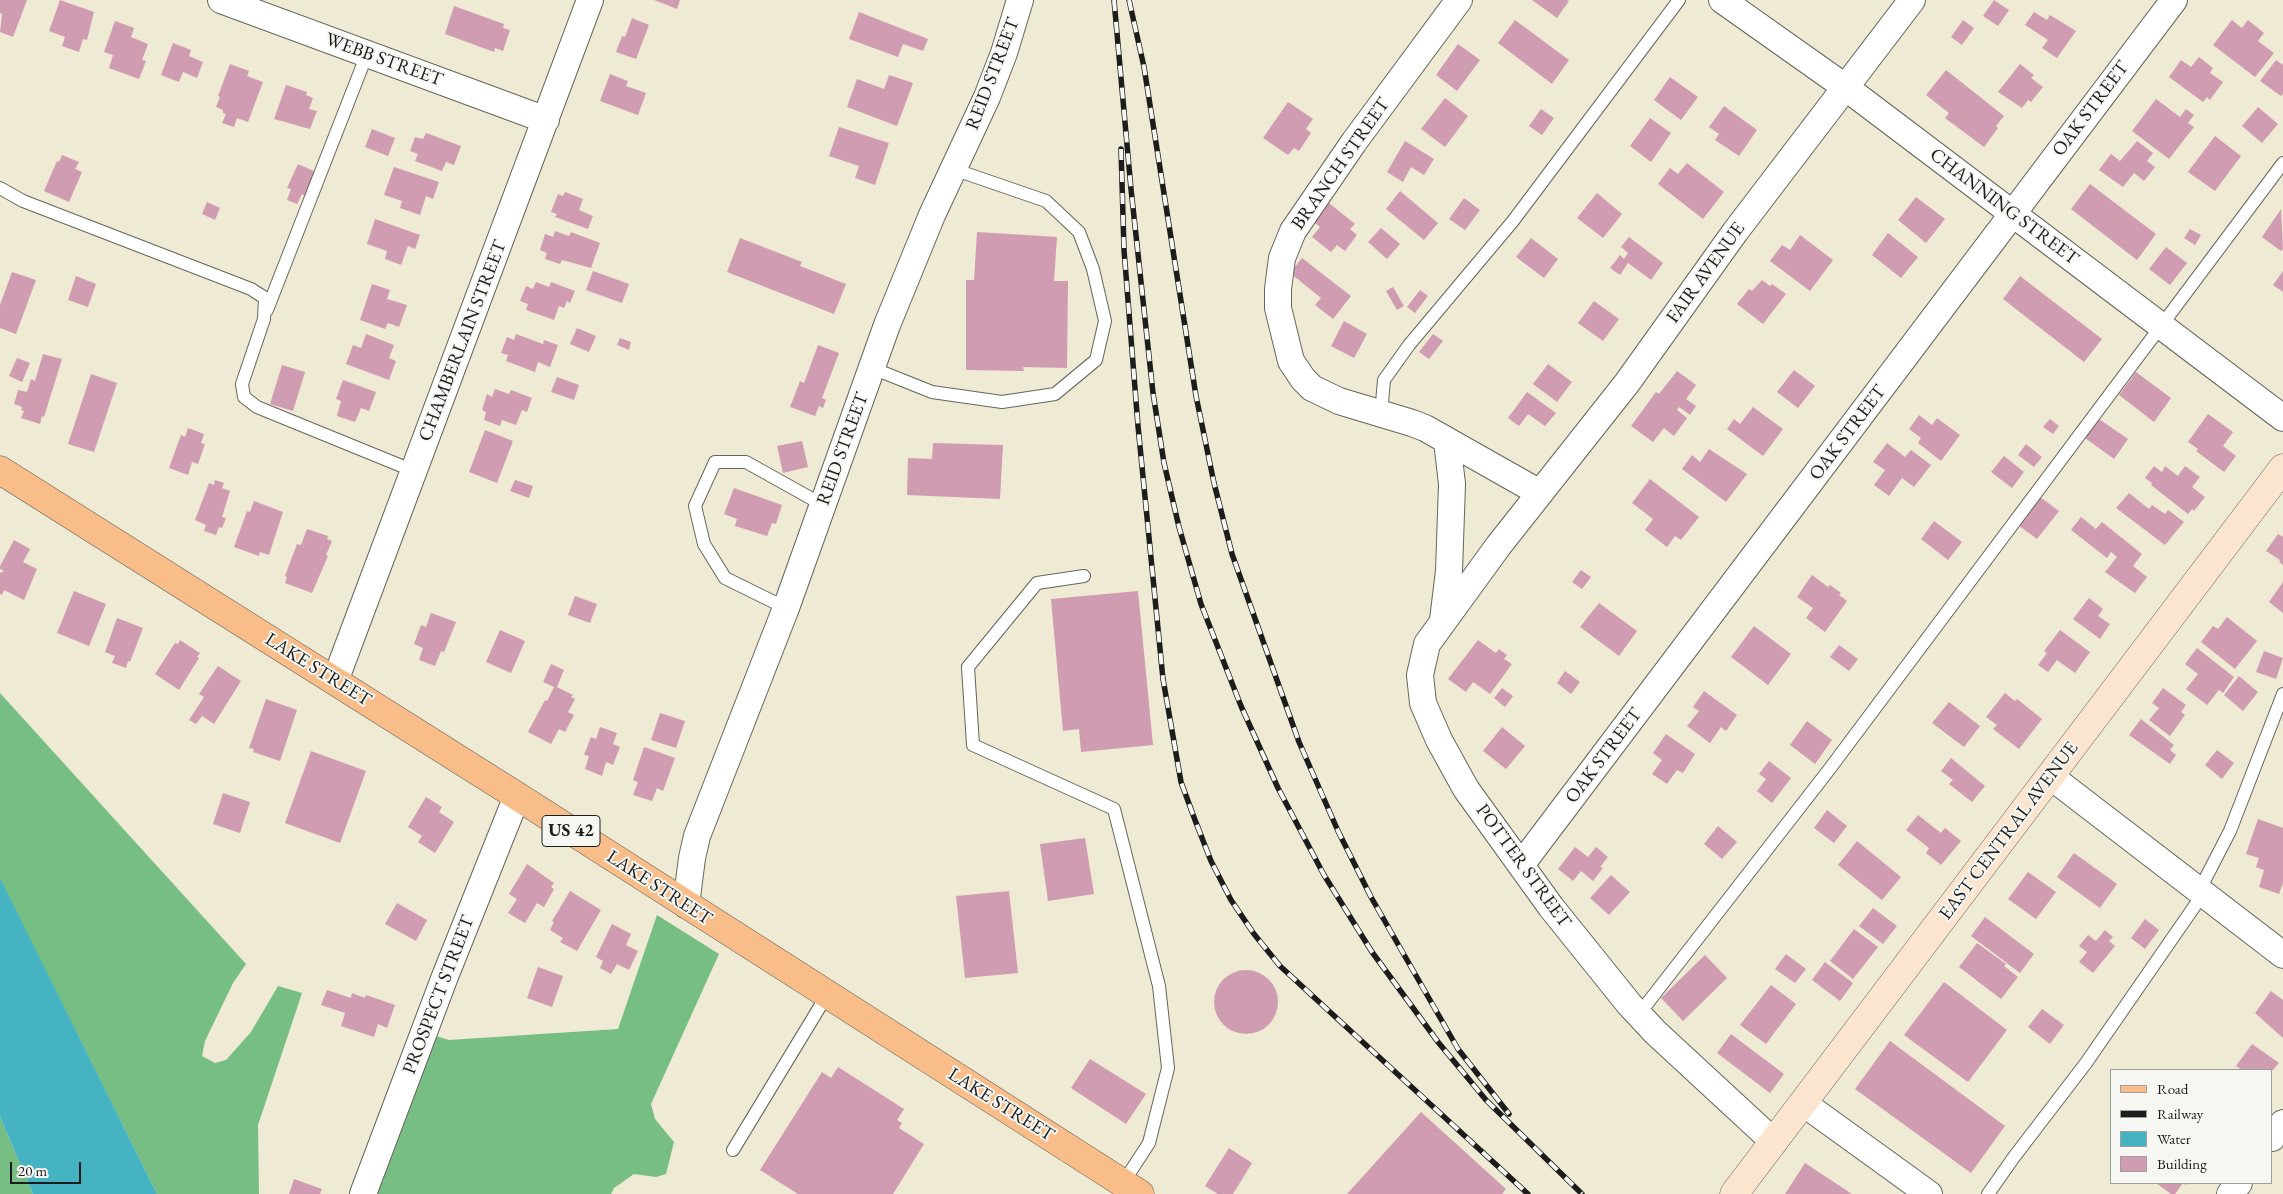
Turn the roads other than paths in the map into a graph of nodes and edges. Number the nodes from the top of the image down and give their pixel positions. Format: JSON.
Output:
{"nodes":[{"id":1,"x":221,"y":0,"type":"edge"},
{"id":2,"x":590,"y":0,"type":"edge"},
{"id":3,"x":1020,"y":0,"type":"edge"},
{"id":4,"x":1459,"y":0,"type":"edge"},
{"id":5,"x":1679,"y":0,"type":"edge"},
{"id":6,"x":1722,"y":0,"type":"edge"},
{"id":7,"x":1912,"y":0,"type":"edge"},
{"id":8,"x":2174,"y":0,"type":"edge"},
{"id":9,"x":368,"y":54,"type":"junction"},
{"id":10,"x":1845,"y":87,"type":"junction"},
{"id":11,"x":546,"y":120,"type":"junction"},
{"id":12,"x":2283,"y":162,"type":"edge"},
{"id":13,"x":953,"y":169,"type":"junction"},
{"id":14,"x":0,"y":188,"type":"edge"},
{"id":15,"x":2013,"y":213,"type":"junction"},
{"id":16,"x":264,"y":319,"type":"junction"},
{"id":17,"x":2162,"y":326,"type":"junction"},
{"id":18,"x":872,"y":368,"type":"junction"},
{"id":19,"x":1381,"y":414,"type":"junction"},
{"id":20,"x":2283,"y":418,"type":"edge"},
{"id":21,"x":1447,"y":441,"type":"junction"},
{"id":22,"x":2283,"y":468,"type":"edge"},
{"id":23,"x":0,"y":470,"type":"edge"},
{"id":24,"x":414,"y":471,"type":"junction"},
{"id":25,"x":1540,"y":493,"type":"junction"},
{"id":26,"x":823,"y":505,"type":"junction"},
{"id":27,"x":1499,"y":545,"type":"joint"},
{"id":28,"x":1084,"y":576,"type":"dead end"},
{"id":29,"x":786,"y":608,"type":"junction"},
{"id":30,"x":1443,"y":622,"type":"junction"},
{"id":31,"x":335,"y":681,"type":"junction"},
{"id":32,"x":2283,"y":694,"type":"edge"},
{"id":33,"x":2050,"y":776,"type":"junction"},
{"id":34,"x":517,"y":796,"type":"junction"},
{"id":35,"x":1520,"y":865,"type":"junction"},
{"id":36,"x":2201,"y":892,"type":"junction"},
{"id":37,"x":686,"y":905,"type":"junction"},
{"id":38,"x":2283,"y":955,"type":"edge"},
{"id":39,"x":827,"y":995,"type":"junction"},
{"id":40,"x":1639,"y":1014,"type":"junction"},
{"id":41,"x":1803,"y":1103,"type":"junction"},
{"id":42,"x":2283,"y":1123,"type":"edge"},
{"id":43,"x":2273,"y":1137,"type":"edge"},
{"id":44,"x":1774,"y":1142,"type":"junction"},
{"id":45,"x":733,"y":1150,"type":"dead end"},
{"id":46,"x":2238,"y":1184,"type":"edge"},
{"id":47,"x":1132,"y":1189,"type":"edge"},
{"id":48,"x":364,"y":1194,"type":"edge"},
{"id":49,"x":1734,"y":1194,"type":"edge"},
{"id":50,"x":1929,"y":1194,"type":"edge"},
{"id":51,"x":1988,"y":1194,"type":"edge"},
{"id":52,"x":2230,"y":1194,"type":"edge"}],
"edges":[{"from":1,"to":9,"type":"street","name":"WEBB STREET"},
{"from":2,"to":11,"type":"street","name":"CHAMBERLAIN STREET"},
{"from":3,"to":13,"type":"street","name":"REID STREET"},
{"from":4,"to":19,"type":"street","name":"BRANCH STREET"},
{"from":5,"to":19,"type":"lane"},
{"from":6,"to":10,"type":"street","name":"CHANNING STREET"},
{"from":7,"to":10,"type":"street","name":"FAIR AVENUE"},
{"from":8,"to":15,"type":"street","name":"OAK STREET"},
{"from":9,"to":11,"type":"street","name":"WEBB STREET"},
{"from":9,"to":16,"type":"lane"},
{"from":10,"to":15,"type":"street","name":"CHANNING STREET"},
{"from":10,"to":25,"type":"street","name":"FAIR AVENUE"},
{"from":11,"to":24,"type":"street","name":"CHAMBERLAIN STREET"},
{"from":12,"to":17,"type":"lane"},
{"from":13,"to":18,"type":"street","name":"REID STREET"},
{"from":13,"to":18,"type":"lane"},
{"from":14,"to":16,"type":"lane"},
{"from":15,"to":17,"type":"street","name":"CHANNING STREET"},
{"from":15,"to":35,"type":"street","name":"OAK STREET"},
{"from":16,"to":24,"type":"lane"},
{"from":17,"to":20,"type":"street","name":"CHANNING STREET"},
{"from":17,"to":40,"type":"lane"},
{"from":18,"to":26,"type":"street","name":"REID STREET"},
{"from":19,"to":21,"type":"street","name":"BRANCH STREET"},
{"from":21,"to":25,"type":"street","name":"BRANCH STREET"},
{"from":21,"to":30,"type":"street"},
{"from":22,"to":33,"type":"main road","name":"EAST CENTRAL AVENUE"},
{"from":23,"to":31,"type":"main road","name":"LAKE STREET","number":"US 42"},
{"from":24,"to":31,"type":"street","name":"CHAMBERLAIN STREET"},
{"from":25,"to":27,"type":"street","name":"FAIR AVENUE"},
{"from":26,"to":29,"type":"street","name":"REID STREET"},
{"from":26,"to":29,"type":"lane"},
{"from":27,"to":30,"type":"street","name":"POTTER STREET"},
{"from":28,"to":47,"type":"lane"},
{"from":29,"to":37,"type":"street","name":"REID STREET"},
{"from":30,"to":35,"type":"street","name":"POTTER STREET"},
{"from":31,"to":34,"type":"main road","name":"LAKE STREET","number":"US 42"},
{"from":32,"to":36,"type":"lane"},
{"from":33,"to":36,"type":"street"},
{"from":33,"to":41,"type":"main road","name":"EAST CENTRAL AVENUE"},
{"from":34,"to":37,"type":"main road","name":"LAKE STREET","number":"US 42"},
{"from":34,"to":48,"type":"street","name":"PROSPECT STREET"},
{"from":35,"to":40,"type":"street","name":"POTTER STREET"},
{"from":36,"to":38,"type":"street"},
{"from":36,"to":51,"type":"lane"},
{"from":37,"to":39,"type":"main road","name":"LAKE STREET","number":"US 42"},
{"from":39,"to":45,"type":"lane"},
{"from":39,"to":47,"type":"main road","name":"LAKE STREET","number":"US 42"},
{"from":40,"to":44,"type":"street","name":"POTTER STREET"},
{"from":41,"to":44,"type":"main road","name":"EAST CENTRAL AVENUE"},
{"from":41,"to":50,"type":"street"},
{"from":42,"to":43,"type":"street"},
{"from":44,"to":49,"type":"main road","name":"EAST CENTRAL AVENUE"},
{"from":46,"to":52,"type":"street"}]}
